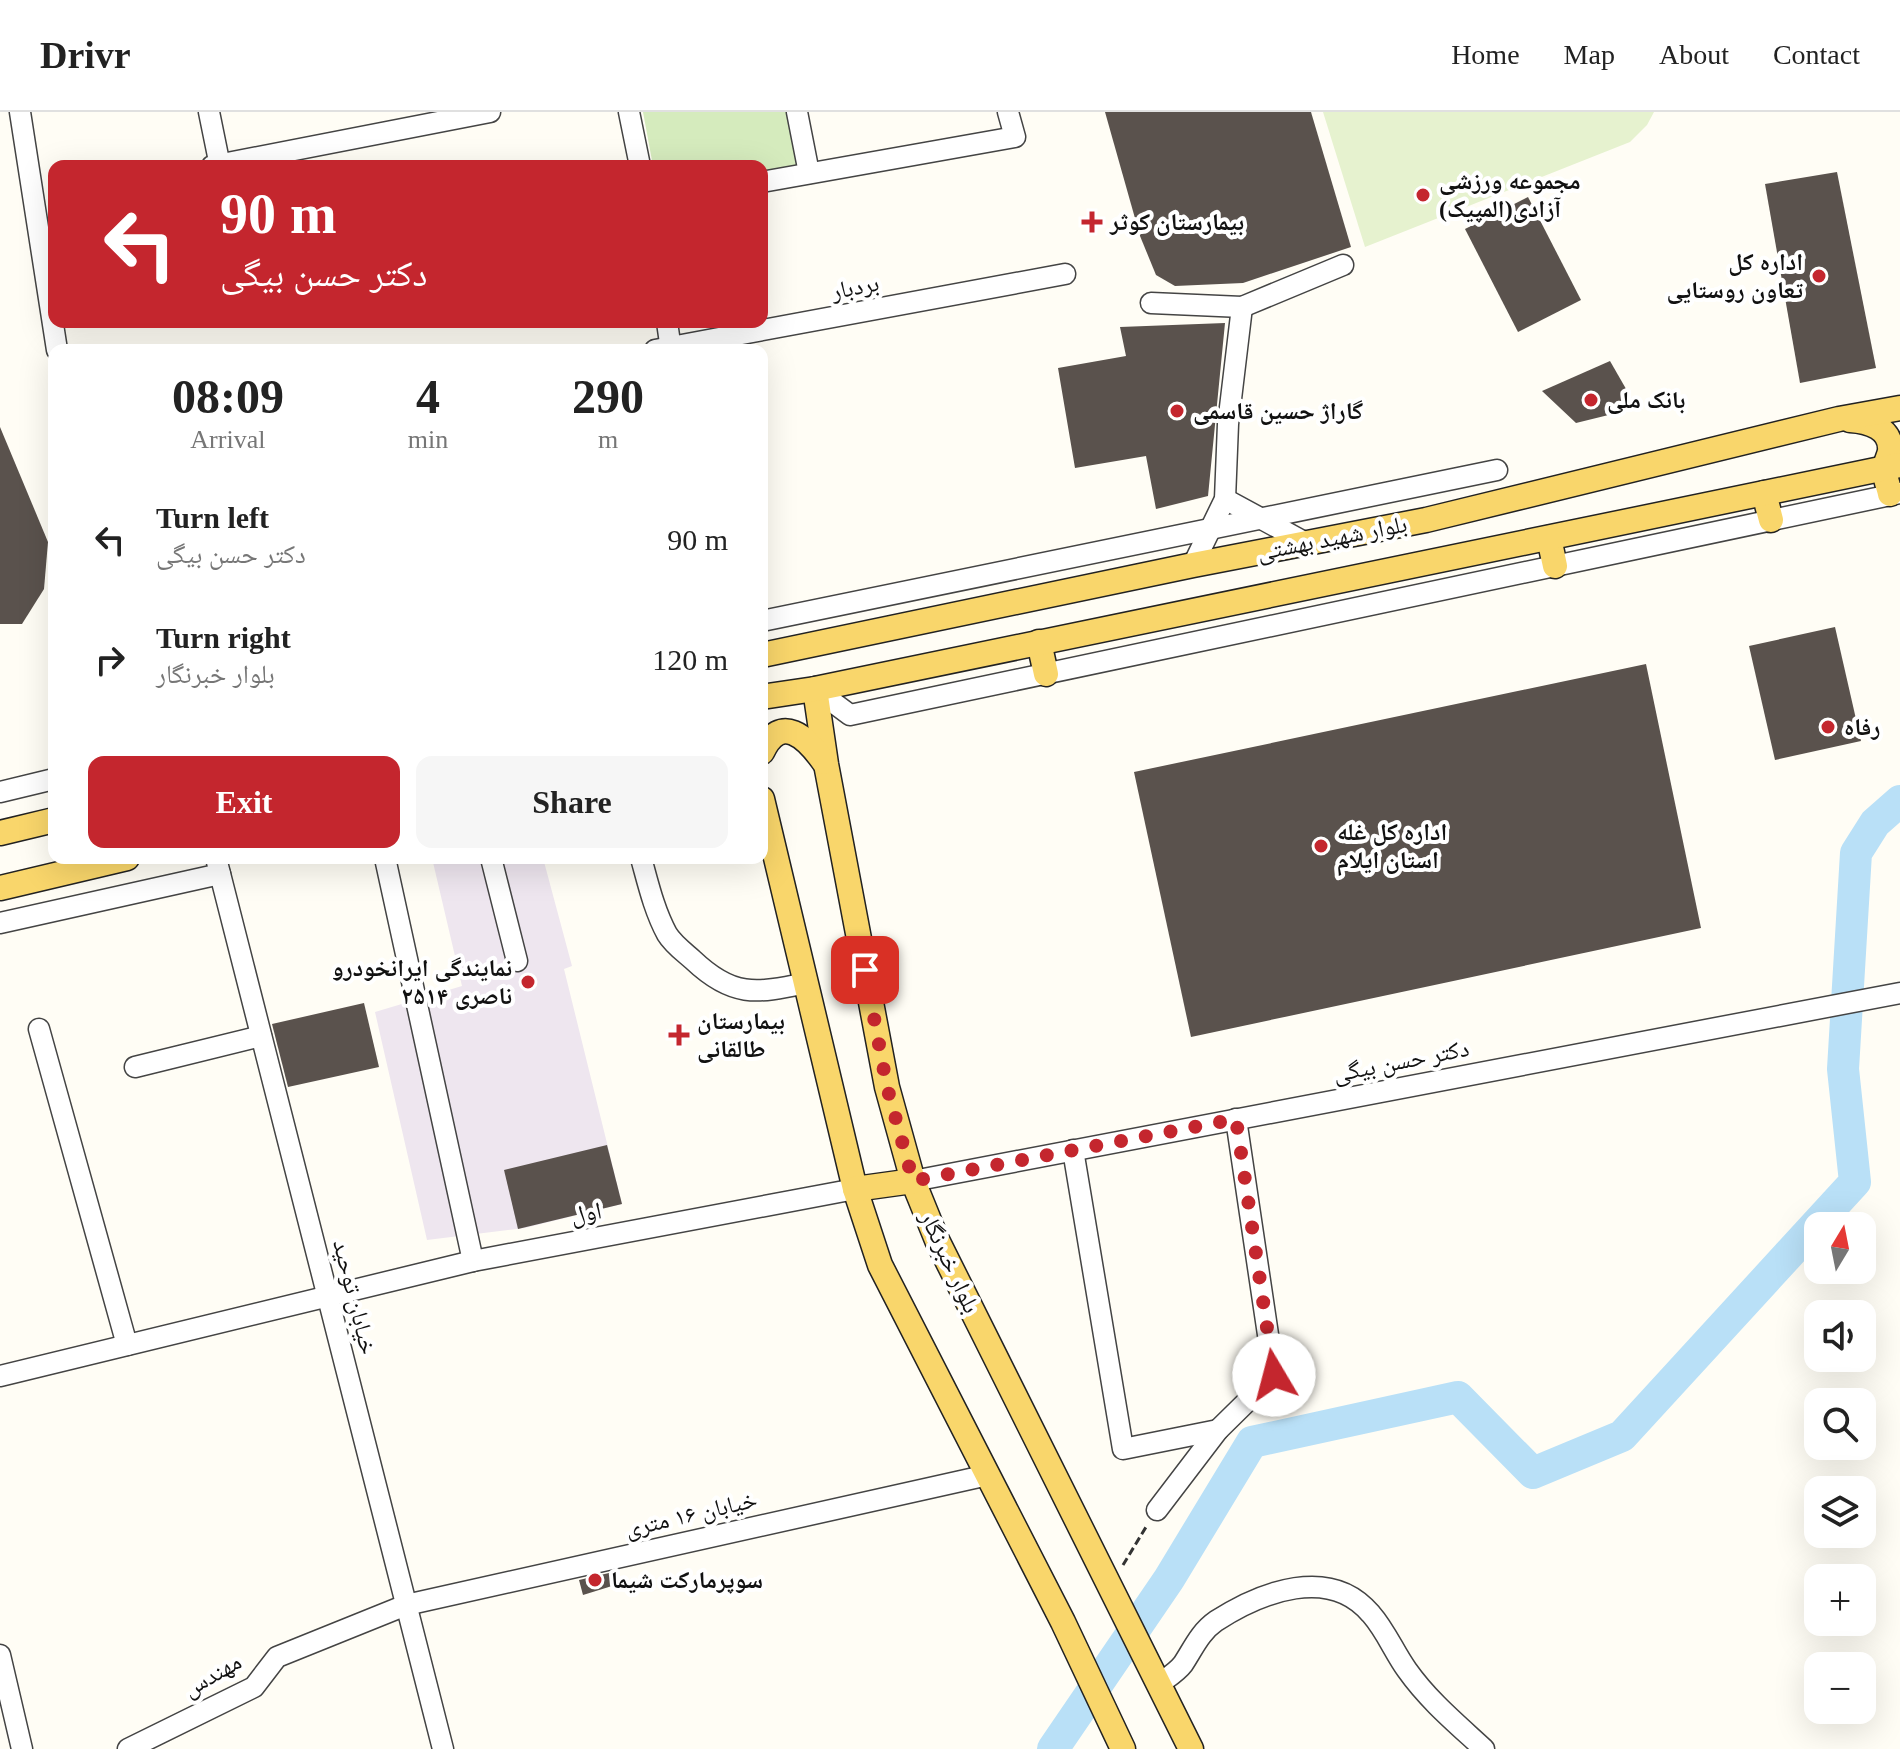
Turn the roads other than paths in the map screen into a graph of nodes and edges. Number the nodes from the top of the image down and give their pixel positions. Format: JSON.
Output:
{"nodes":[{"id":1,"x":20,"y":112,"type":"edge"},
{"id":2,"x":209,"y":112,"type":"edge"},
{"id":3,"x":490,"y":112,"type":"edge"},
{"id":4,"x":629,"y":112,"type":"edge"},
{"id":5,"x":797,"y":112,"type":"edge"},
{"id":6,"x":1008,"y":112,"type":"edge"},
{"id":7,"x":293,"y":158,"type":"edge"},
{"id":8,"x":216,"y":160,"type":"edge"},
{"id":9,"x":639,"y":160,"type":"edge"},
{"id":10,"x":809,"y":173,"type":"junction"},
{"id":11,"x":768,"y":181,"type":"edge"},
{"id":12,"x":44,"y":199,"type":"edge"},
{"id":13,"x":48,"y":224,"type":"edge"},
{"id":14,"x":1343,"y":265,"type":"dead end"},
{"id":15,"x":1065,"y":274,"type":"dead end"},
{"id":16,"x":1151,"y":303,"type":"dead end"},
{"id":17,"x":1242,"y":307,"type":"junction"},
{"id":18,"x":698,"y":344,"type":"edge"},
{"id":19,"x":1900,"y":408,"type":"edge"},
{"id":20,"x":1839,"y":419,"type":"junction"},
{"id":21,"x":1892,"y":466,"type":"edge"},
{"id":22,"x":1497,"y":470,"type":"dead end"},
{"id":23,"x":1764,"y":493,"type":"junction"},
{"id":24,"x":1895,"y":494,"type":"edge"},
{"id":25,"x":1225,"y":499,"type":"junction"},
{"id":26,"x":1259,"y":518,"type":"junction"},
{"id":27,"x":1771,"y":520,"type":"junction"},
{"id":28,"x":1210,"y":528,"type":"junction"},
{"id":29,"x":1549,"y":538,"type":"junction"},
{"id":30,"x":1306,"y":543,"type":"junction"},
{"id":31,"x":1193,"y":565,"type":"junction"},
{"id":32,"x":1555,"y":566,"type":"junction"},
{"id":33,"x":768,"y":620,"type":"edge"},
{"id":34,"x":1039,"y":642,"type":"junction"},
{"id":35,"x":768,"y":654,"type":"edge"},
{"id":36,"x":1046,"y":674,"type":"junction"},
{"id":37,"x":815,"y":689,"type":"junction"},
{"id":38,"x":768,"y":696,"type":"edge"},
{"id":39,"x":768,"y":742,"type":"edge"},
{"id":40,"x":826,"y":764,"type":"junction"},
{"id":41,"x":48,"y":780,"type":"edge"},
{"id":42,"x":0,"y":792,"type":"edge"},
{"id":43,"x":48,"y":821,"type":"edge"},
{"id":44,"x":768,"y":824,"type":"edge"},
{"id":45,"x":0,"y":833,"type":"edge"},
{"id":46,"x":99,"y":864,"type":"edge"},
{"id":47,"x":386,"y":864,"type":"edge"},
{"id":48,"x":493,"y":864,"type":"edge"},
{"id":49,"x":643,"y":864,"type":"edge"},
{"id":50,"x":218,"y":866,"type":"edge"},
{"id":51,"x":0,"y":888,"type":"edge"},
{"id":52,"x":0,"y":923,"type":"edge"},
{"id":53,"x":517,"y":961,"type":"dead end"},
{"id":54,"x":806,"y":983,"type":"junction"},
{"id":55,"x":1900,"y":993,"type":"edge"},
{"id":56,"x":39,"y":1029,"type":"dead end"},
{"id":57,"x":261,"y":1036,"type":"junction"},
{"id":58,"x":135,"y":1067,"type":"dead end"},
{"id":59,"x":1236,"y":1119,"type":"junction"},
{"id":60,"x":1073,"y":1150,"type":"junction"},
{"id":61,"x":913,"y":1181,"type":"junction"},
{"id":62,"x":855,"y":1189,"type":"junction"},
{"id":63,"x":473,"y":1261,"type":"junction"},
{"id":64,"x":327,"y":1296,"type":"junction"},
{"id":65,"x":127,"y":1345,"type":"junction"},
{"id":66,"x":0,"y":1376,"type":"edge"},
{"id":67,"x":1218,"y":1430,"type":"junction"},
{"id":68,"x":988,"y":1475,"type":"junction"},
{"id":69,"x":1157,"y":1510,"type":"road end"},
{"id":70,"x":406,"y":1605,"type":"junction"},
{"id":71,"x":0,"y":1655,"type":"edge"},
{"id":72,"x":1159,"y":1684,"type":"junction"},
{"id":73,"x":22,"y":1749,"type":"edge"},
{"id":74,"x":128,"y":1749,"type":"edge"},
{"id":75,"x":443,"y":1749,"type":"edge"},
{"id":76,"x":1123,"y":1749,"type":"edge"},
{"id":77,"x":1191,"y":1749,"type":"edge"},
{"id":78,"x":1484,"y":1749,"type":"edge"}],
"edges":[{"from":1,"to":12,"type":"street"},
{"from":2,"to":8,"type":"street"},
{"from":3,"to":7,"type":"street"},
{"from":4,"to":9,"type":"street"},
{"from":5,"to":10,"type":"street"},
{"from":6,"to":10,"type":"street"},
{"from":10,"to":11,"type":"street"},
{"from":12,"to":13,"type":"street"},
{"from":14,"to":17,"type":"street"},
{"from":15,"to":18,"type":"street","name":"بردبار"},
{"from":16,"to":17,"type":"street"},
{"from":17,"to":25,"type":"street"},
{"from":19,"to":20,"type":"main road","name":"بلوار شهید بهشتی"},
{"from":20,"to":21,"type":"main road"},
{"from":20,"to":30,"type":"main road","name":"بلوار شهید بهشتی"},
{"from":21,"to":23,"type":"main road","name":"بلوار شهید بهشتی"},
{"from":21,"to":24,"type":"main road"},
{"from":22,"to":26,"type":"street"},
{"from":23,"to":27,"type":"main road"},
{"from":23,"to":29,"type":"main road","name":"بلوار شهید بهشتی"},
{"from":24,"to":27,"type":"street"},
{"from":25,"to":26,"type":"street"},
{"from":25,"to":28,"type":"street"},
{"from":26,"to":28,"type":"street"},
{"from":26,"to":30,"type":"street"},
{"from":27,"to":32,"type":"street"},
{"from":28,"to":31,"type":"street"},
{"from":28,"to":33,"type":"street"},
{"from":29,"to":32,"type":"main road"},
{"from":29,"to":34,"type":"main road","name":"بلوار شهید بهشتی"},
{"from":30,"to":31,"type":"main road","name":"بلوار شهید بهشتی"},
{"from":31,"to":35,"type":"main road","name":"بلوار شهید بهشتی"},
{"from":32,"to":36,"type":"street"},
{"from":34,"to":36,"type":"main road"},
{"from":34,"to":37,"type":"main road","name":"بلوار شهید بهشتی"},
{"from":36,"to":37,"type":"street"},
{"from":37,"to":38,"type":"main road","name":"بلوار شهید بهشتی"},
{"from":37,"to":40,"type":"main road","name":"بلوار خبرنگار"},
{"from":39,"to":40,"type":"main road"},
{"from":40,"to":61,"type":"main road","name":"بلوار خبرنگار"},
{"from":41,"to":42,"type":"street"},
{"from":43,"to":45,"type":"main road"},
{"from":44,"to":54,"type":"main road"},
{"from":46,"to":51,"type":"main road"},
{"from":47,"to":63,"type":"street"},
{"from":48,"to":53,"type":"street"},
{"from":49,"to":54,"type":"street"},
{"from":50,"to":52,"type":"street"},
{"from":50,"to":57,"type":"street","name":"خیابان توحید"},
{"from":54,"to":62,"type":"main road"},
{"from":55,"to":59,"type":"street","name":"دکتر حسن بیگی"},
{"from":56,"to":65,"type":"street"},
{"from":57,"to":58,"type":"street"},
{"from":57,"to":64,"type":"street","name":"خیابان توحید"},
{"from":59,"to":60,"type":"street","name":"دکتر حسن بیگی"},
{"from":59,"to":67,"type":"street"},
{"from":60,"to":61,"type":"street","name":"دکتر حسن بیگی"},
{"from":60,"to":67,"type":"street"},
{"from":61,"to":62,"type":"main road"},
{"from":61,"to":72,"type":"main road","name":"بلوار خبرنگار"},
{"from":62,"to":63,"type":"street","name":"اول"},
{"from":62,"to":68,"type":"main road"},
{"from":63,"to":64,"type":"street","name":"اول"},
{"from":64,"to":65,"type":"street","name":"اول"},
{"from":64,"to":70,"type":"street","name":"خیابان توحید"},
{"from":65,"to":66,"type":"street","name":"اول"},
{"from":67,"to":69,"type":"street"},
{"from":68,"to":70,"type":"street","name":"خیابان ۱۶ متری"},
{"from":68,"to":76,"type":"main road"},
{"from":70,"to":74,"type":"street","name":"مهندس"},
{"from":70,"to":75,"type":"street","name":"خیابان توحید"},
{"from":71,"to":73,"type":"street"},
{"from":72,"to":77,"type":"main road","name":"بلوار خبرنگار"},
{"from":72,"to":78,"type":"street"}]}
